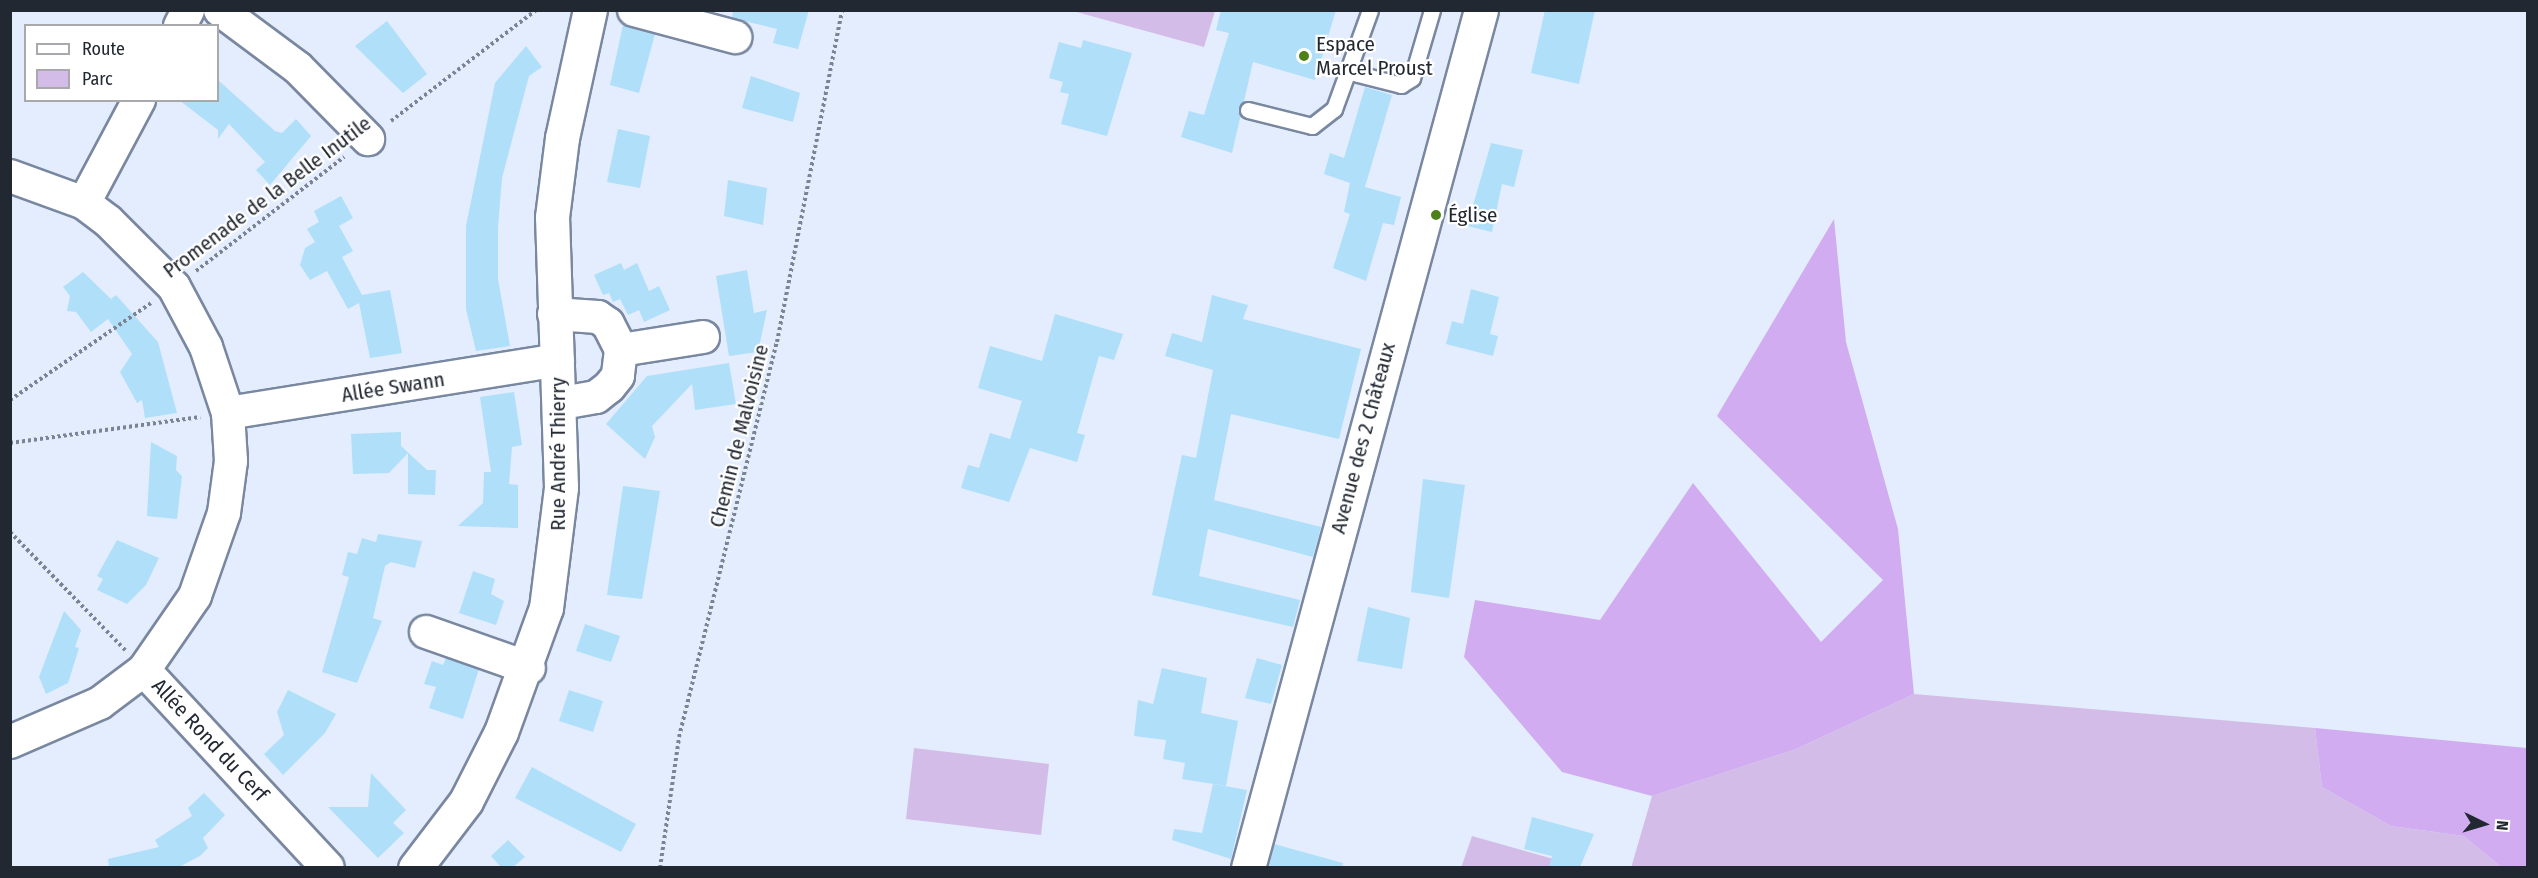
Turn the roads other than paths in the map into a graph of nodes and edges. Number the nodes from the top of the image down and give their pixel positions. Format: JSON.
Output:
{"nodes":[{"id":1,"x":188,"y":10,"type":"edge"},
{"id":2,"x":220,"y":10,"type":"edge"},
{"id":3,"x":590,"y":10,"type":"edge"},
{"id":4,"x":634,"y":10,"type":"edge"},
{"id":5,"x":1370,"y":10,"type":"edge"},
{"id":6,"x":1432,"y":10,"type":"edge"},
{"id":7,"x":1475,"y":12,"type":"edge"},
{"id":8,"x":181,"y":24,"type":"edge"},
{"id":9,"x":735,"y":37,"type":"dead end"},
{"id":10,"x":1350,"y":72,"type":"junction"},
{"id":11,"x":138,"y":102,"type":"edge"},
{"id":12,"x":1248,"y":110,"type":"dead end"},
{"id":13,"x":368,"y":139,"type":"road end"},
{"id":14,"x":10,"y":176,"type":"edge"},
{"id":15,"x":84,"y":203,"type":"junction"},
{"id":16,"x":554,"y":314,"type":"junction"},
{"id":17,"x":703,"y":337,"type":"dead end"},
{"id":18,"x":621,"y":350,"type":"junction"},
{"id":19,"x":558,"y":360,"type":"junction"},
{"id":20,"x":561,"y":403,"type":"junction"},
{"id":21,"x":228,"y":413,"type":"junction"},
{"id":22,"x":426,"y":632,"type":"dead end"},
{"id":23,"x":529,"y":668,"type":"junction"},
{"id":24,"x":144,"y":670,"type":"junction"},
{"id":25,"x":10,"y":742,"type":"edge"},
{"id":26,"x":328,"y":867,"type":"edge"},
{"id":27,"x":416,"y":867,"type":"edge"},
{"id":28,"x":1248,"y":867,"type":"edge"}],
"edges":[{"from":1,"to":8,"type":"street"},
{"from":2,"to":13,"type":"street"},
{"from":3,"to":16,"type":"street","name":"Rue André Thierry"},
{"from":4,"to":9,"type":"street"},
{"from":5,"to":10,"type":"lane"},
{"from":6,"to":10,"type":"lane"},
{"from":7,"to":28,"type":"street","name":"Avenue des 2 Châteaux"},
{"from":10,"to":12,"type":"lane"},
{"from":11,"to":15,"type":"street"},
{"from":14,"to":15,"type":"street","name":"Allée Rond du Cerf"},
{"from":15,"to":21,"type":"street","name":"Allée Rond du Cerf"},
{"from":16,"to":18,"type":"street"},
{"from":16,"to":19,"type":"street","name":"Rue André Thierry"},
{"from":17,"to":18,"type":"street"},
{"from":18,"to":20,"type":"street"},
{"from":19,"to":20,"type":"street","name":"Rue André Thierry"},
{"from":19,"to":21,"type":"street","name":"Allée Swann"},
{"from":20,"to":23,"type":"street","name":"Rue André Thierry"},
{"from":21,"to":24,"type":"street","name":"Allée Rond du Cerf"},
{"from":22,"to":23,"type":"street"},
{"from":23,"to":27,"type":"street","name":"Rue André Thierry"},
{"from":24,"to":25,"type":"street"},
{"from":24,"to":26,"type":"street","name":"Allée Rond du Cerf"}]}
